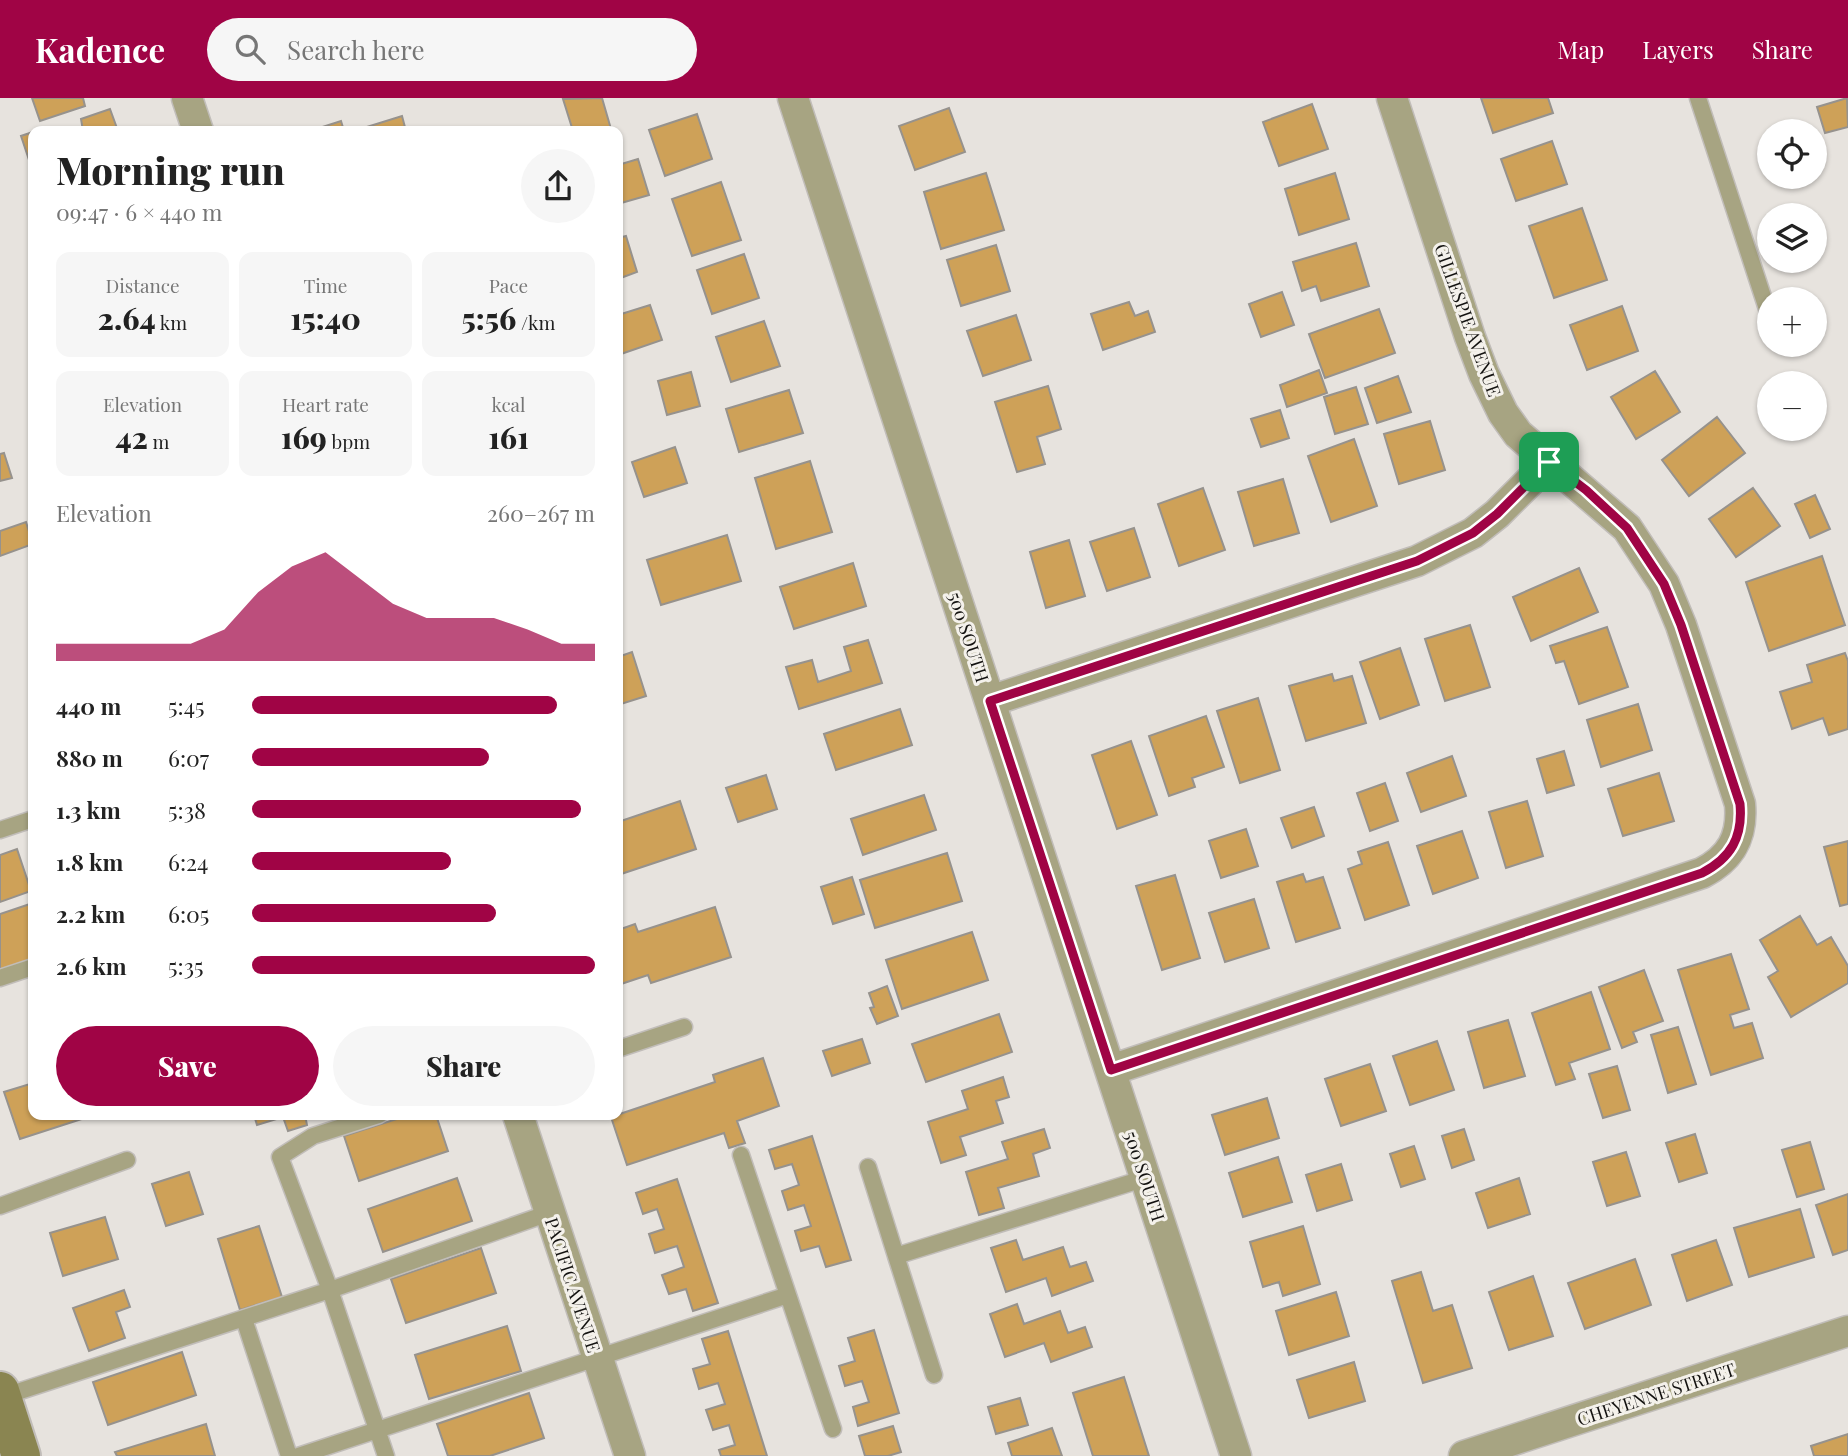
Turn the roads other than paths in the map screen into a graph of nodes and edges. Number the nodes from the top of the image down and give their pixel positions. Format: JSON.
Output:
{"nodes":[{"id":1,"x":187,"y":98,"type":"edge"},
{"id":2,"x":793,"y":98,"type":"edge"},
{"id":3,"x":1392,"y":98,"type":"edge"},
{"id":4,"x":1698,"y":98,"type":"edge"},
{"id":5,"x":196,"y":126,"type":"edge"},
{"id":6,"x":1760,"y":287,"type":"edge"},
{"id":7,"x":1549,"y":462,"type":"junction"},
{"id":8,"x":990,"y":701,"type":"junction"},
{"id":9,"x":28,"y":821,"type":"edge"},
{"id":10,"x":0,"y":830,"type":"edge"},
{"id":11,"x":28,"y":969,"type":"edge"},
{"id":12,"x":0,"y":978,"type":"edge"},
{"id":13,"x":684,"y":1027,"type":"dead end"},
{"id":14,"x":623,"y":1047,"type":"edge"},
{"id":15,"x":1111,"y":1070,"type":"junction"},
{"id":16,"x":363,"y":1120,"type":"edge"},
{"id":17,"x":520,"y":1120,"type":"edge"},
{"id":18,"x":741,"y":1155,"type":"dead end"},
{"id":19,"x":127,"y":1160,"type":"dead end"},
{"id":20,"x":867,"y":1167,"type":"dead end"},
{"id":21,"x":1146,"y":1178,"type":"junction"},
{"id":22,"x":0,"y":1206,"type":"edge"},
{"id":23,"x":550,"y":1213,"type":"junction"},
{"id":24,"x":896,"y":1256,"type":"junction"},
{"id":25,"x":330,"y":1290,"type":"junction"},
{"id":26,"x":788,"y":1295,"type":"junction"},
{"id":27,"x":244,"y":1318,"type":"junction"},
{"id":28,"x":1848,"y":1331,"type":"edge"},
{"id":29,"x":597,"y":1357,"type":"junction"},
{"id":30,"x":934,"y":1375,"type":"dead end"},
{"id":31,"x":1,"y":1394,"type":"edge"},
{"id":32,"x":833,"y":1429,"type":"dead end"},
{"id":33,"x":377,"y":1430,"type":"junction"},
{"id":34,"x":21,"y":1456,"type":"edge"},
{"id":35,"x":289,"y":1456,"type":"edge"},
{"id":36,"x":298,"y":1456,"type":"edge"},
{"id":37,"x":386,"y":1456,"type":"edge"},
{"id":38,"x":629,"y":1456,"type":"edge"},
{"id":39,"x":1236,"y":1456,"type":"edge"},
{"id":40,"x":1464,"y":1456,"type":"edge"}],
"edges":[{"from":1,"to":5,"type":"street"},
{"from":2,"to":8,"type":"street","name":"500 SOUTH"},
{"from":3,"to":7,"type":"street","name":"GILLESPIE AVENUE"},
{"from":4,"to":6,"type":"lane"},
{"from":7,"to":8,"type":"street"},
{"from":7,"to":15,"type":"street","name":"GILLESPIE AVENUE"},
{"from":8,"to":15,"type":"street","name":"500 SOUTH"},
{"from":9,"to":10,"type":"lane"},
{"from":11,"to":12,"type":"lane"},
{"from":13,"to":14,"type":"lane"},
{"from":15,"to":21,"type":"street","name":"500 SOUTH"},
{"from":16,"to":25,"type":"lane"},
{"from":17,"to":23,"type":"street","name":"PACIFIC AVENUE"},
{"from":18,"to":26,"type":"lane"},
{"from":19,"to":22,"type":"lane"},
{"from":20,"to":24,"type":"lane"},
{"from":21,"to":24,"type":"lane"},
{"from":21,"to":39,"type":"street","name":"500 SOUTH"},
{"from":23,"to":25,"type":"lane"},
{"from":23,"to":29,"type":"street","name":"PACIFIC AVENUE"},
{"from":24,"to":30,"type":"lane"},
{"from":25,"to":27,"type":"lane"},
{"from":25,"to":33,"type":"lane"},
{"from":26,"to":29,"type":"lane"},
{"from":26,"to":32,"type":"lane"},
{"from":27,"to":31,"type":"lane"},
{"from":27,"to":35,"type":"lane"},
{"from":28,"to":40,"type":"street","name":"CHEYENNE STREET"},
{"from":29,"to":33,"type":"lane"},
{"from":29,"to":38,"type":"street","name":"PACIFIC AVENUE"},
{"from":31,"to":34,"type":"main road"},
{"from":33,"to":36,"type":"lane"},
{"from":33,"to":37,"type":"lane"}]}
